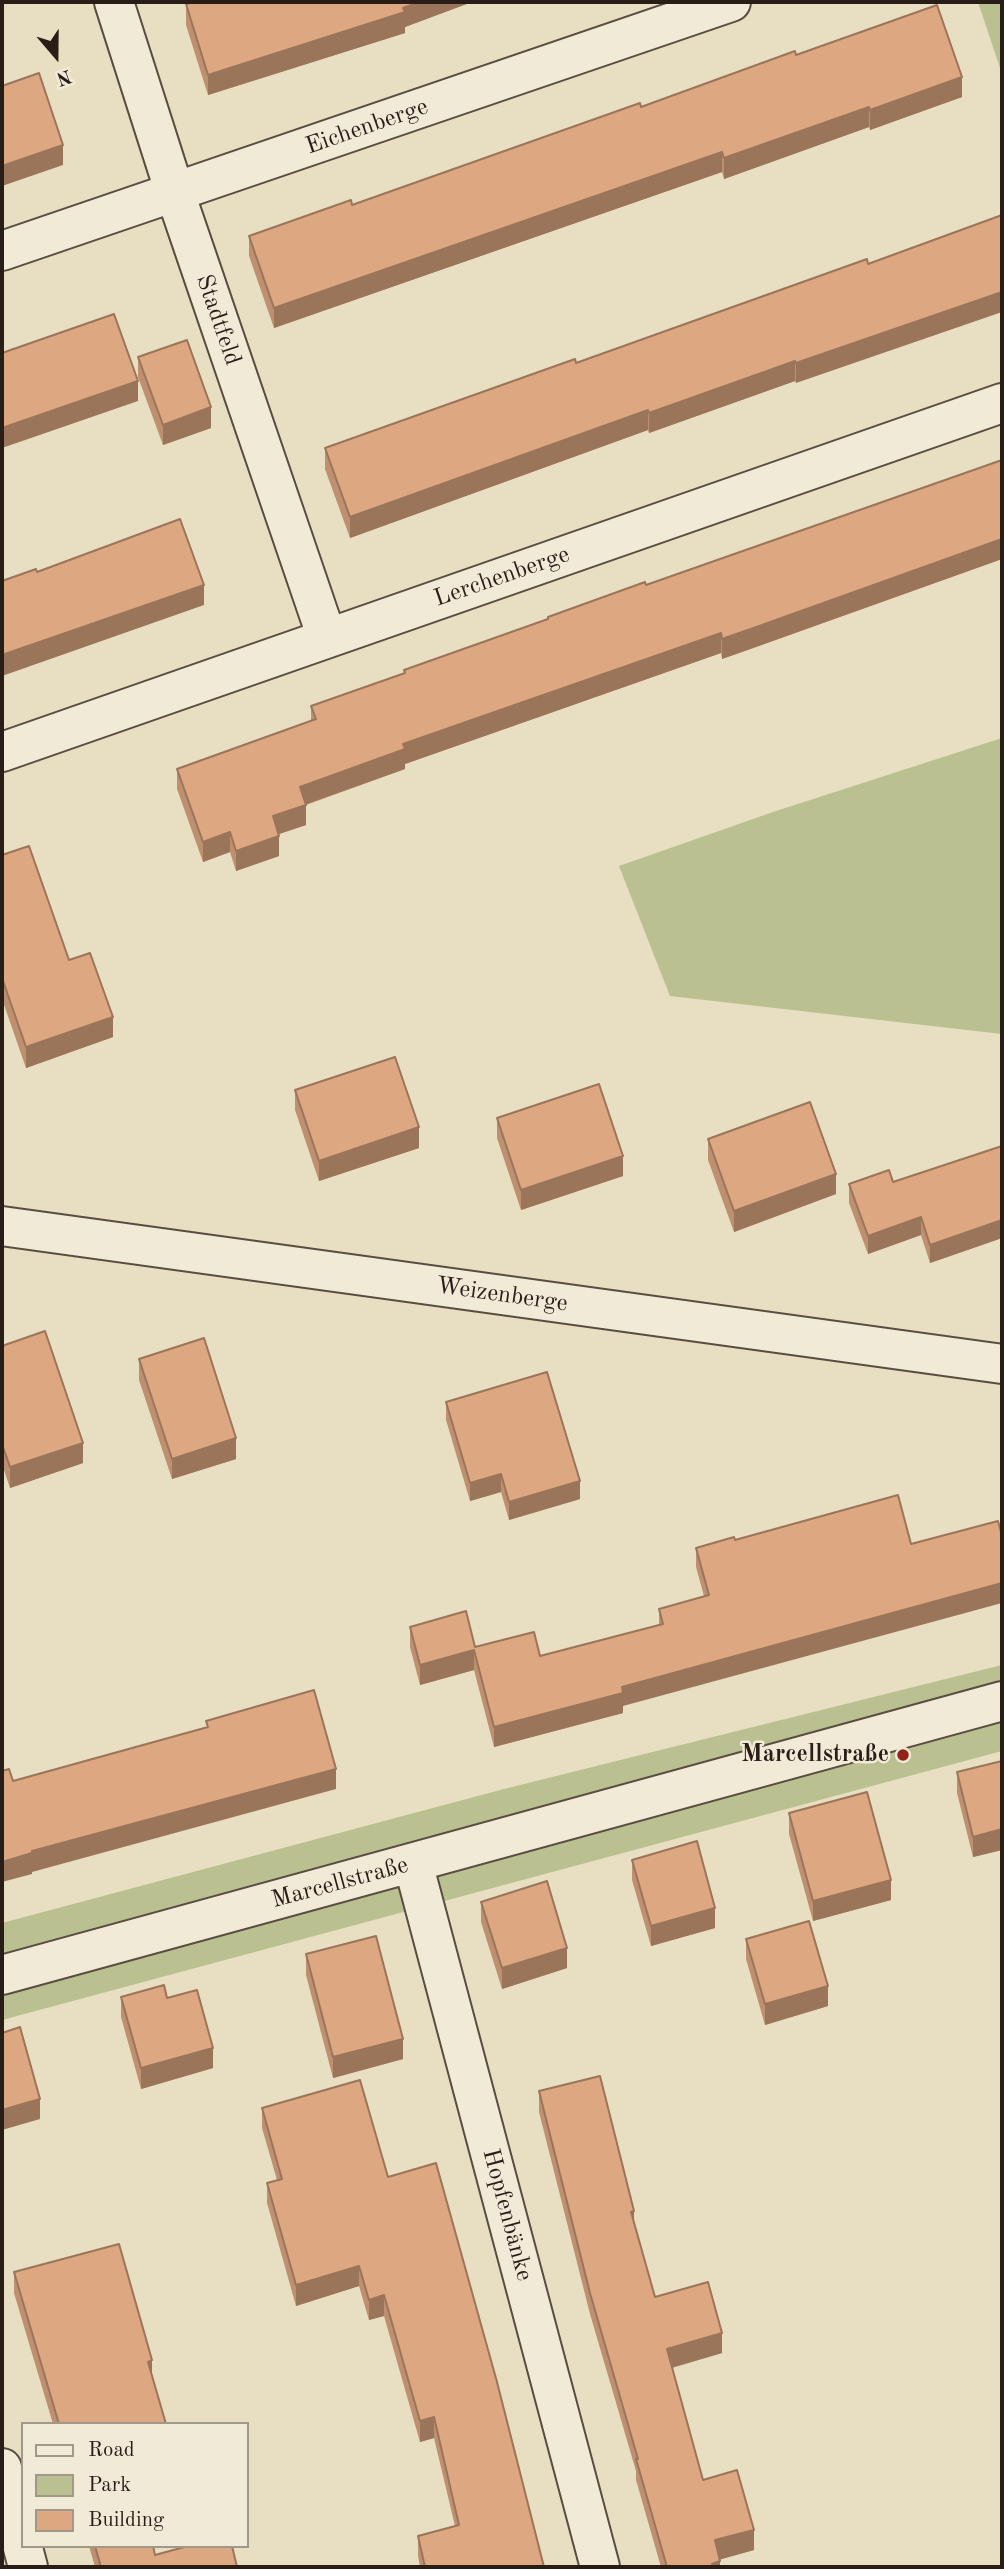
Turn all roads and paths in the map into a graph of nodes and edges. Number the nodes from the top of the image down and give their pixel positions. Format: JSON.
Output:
{"nodes":[{"id":1,"x":114,"y":2,"type":"edge"},
{"id":2,"x":731,"y":2,"type":"edge"},
{"id":3,"x":175,"y":193,"type":"junction"},
{"id":4,"x":2,"y":251,"type":"edge"},
{"id":5,"x":1002,"y":403,"type":"edge"},
{"id":6,"x":327,"y":638,"type":"junction"},
{"id":7,"x":2,"y":752,"type":"edge"},
{"id":8,"x":2,"y":1226,"type":"edge"},
{"id":9,"x":1002,"y":1364,"type":"edge"},
{"id":10,"x":1002,"y":1701,"type":"edge"},
{"id":11,"x":413,"y":1863,"type":"junction"},
{"id":12,"x":2,"y":1975,"type":"edge"},
{"id":13,"x":2,"y":2468,"type":"edge"},
{"id":14,"x":21,"y":2540,"type":"edge"},
{"id":15,"x":23,"y":2548,"type":"edge"},
{"id":16,"x":28,"y":2567,"type":"edge"},
{"id":17,"x":600,"y":2567,"type":"edge"}],
"edges":[{"from":1,"to":3,"type":"street","name":"Stadtfeld"},
{"from":2,"to":3,"type":"street","name":"Eichenberge"},
{"from":3,"to":4,"type":"street","name":"Eichenberge"},
{"from":3,"to":6,"type":"street","name":"Stadtfeld"},
{"from":5,"to":6,"type":"street","name":"Lerchenberge"},
{"from":6,"to":7,"type":"street","name":"Lerchenberge"},
{"from":8,"to":9,"type":"street","name":"Weizenberge"},
{"from":10,"to":11,"type":"street","name":"Marcellstraße"},
{"from":11,"to":12,"type":"street","name":"Marcellstraße"},
{"from":11,"to":17,"type":"street","name":"Hopfenbänke"},
{"from":13,"to":14,"type":"street"},
{"from":15,"to":16,"type":"street"}]}
